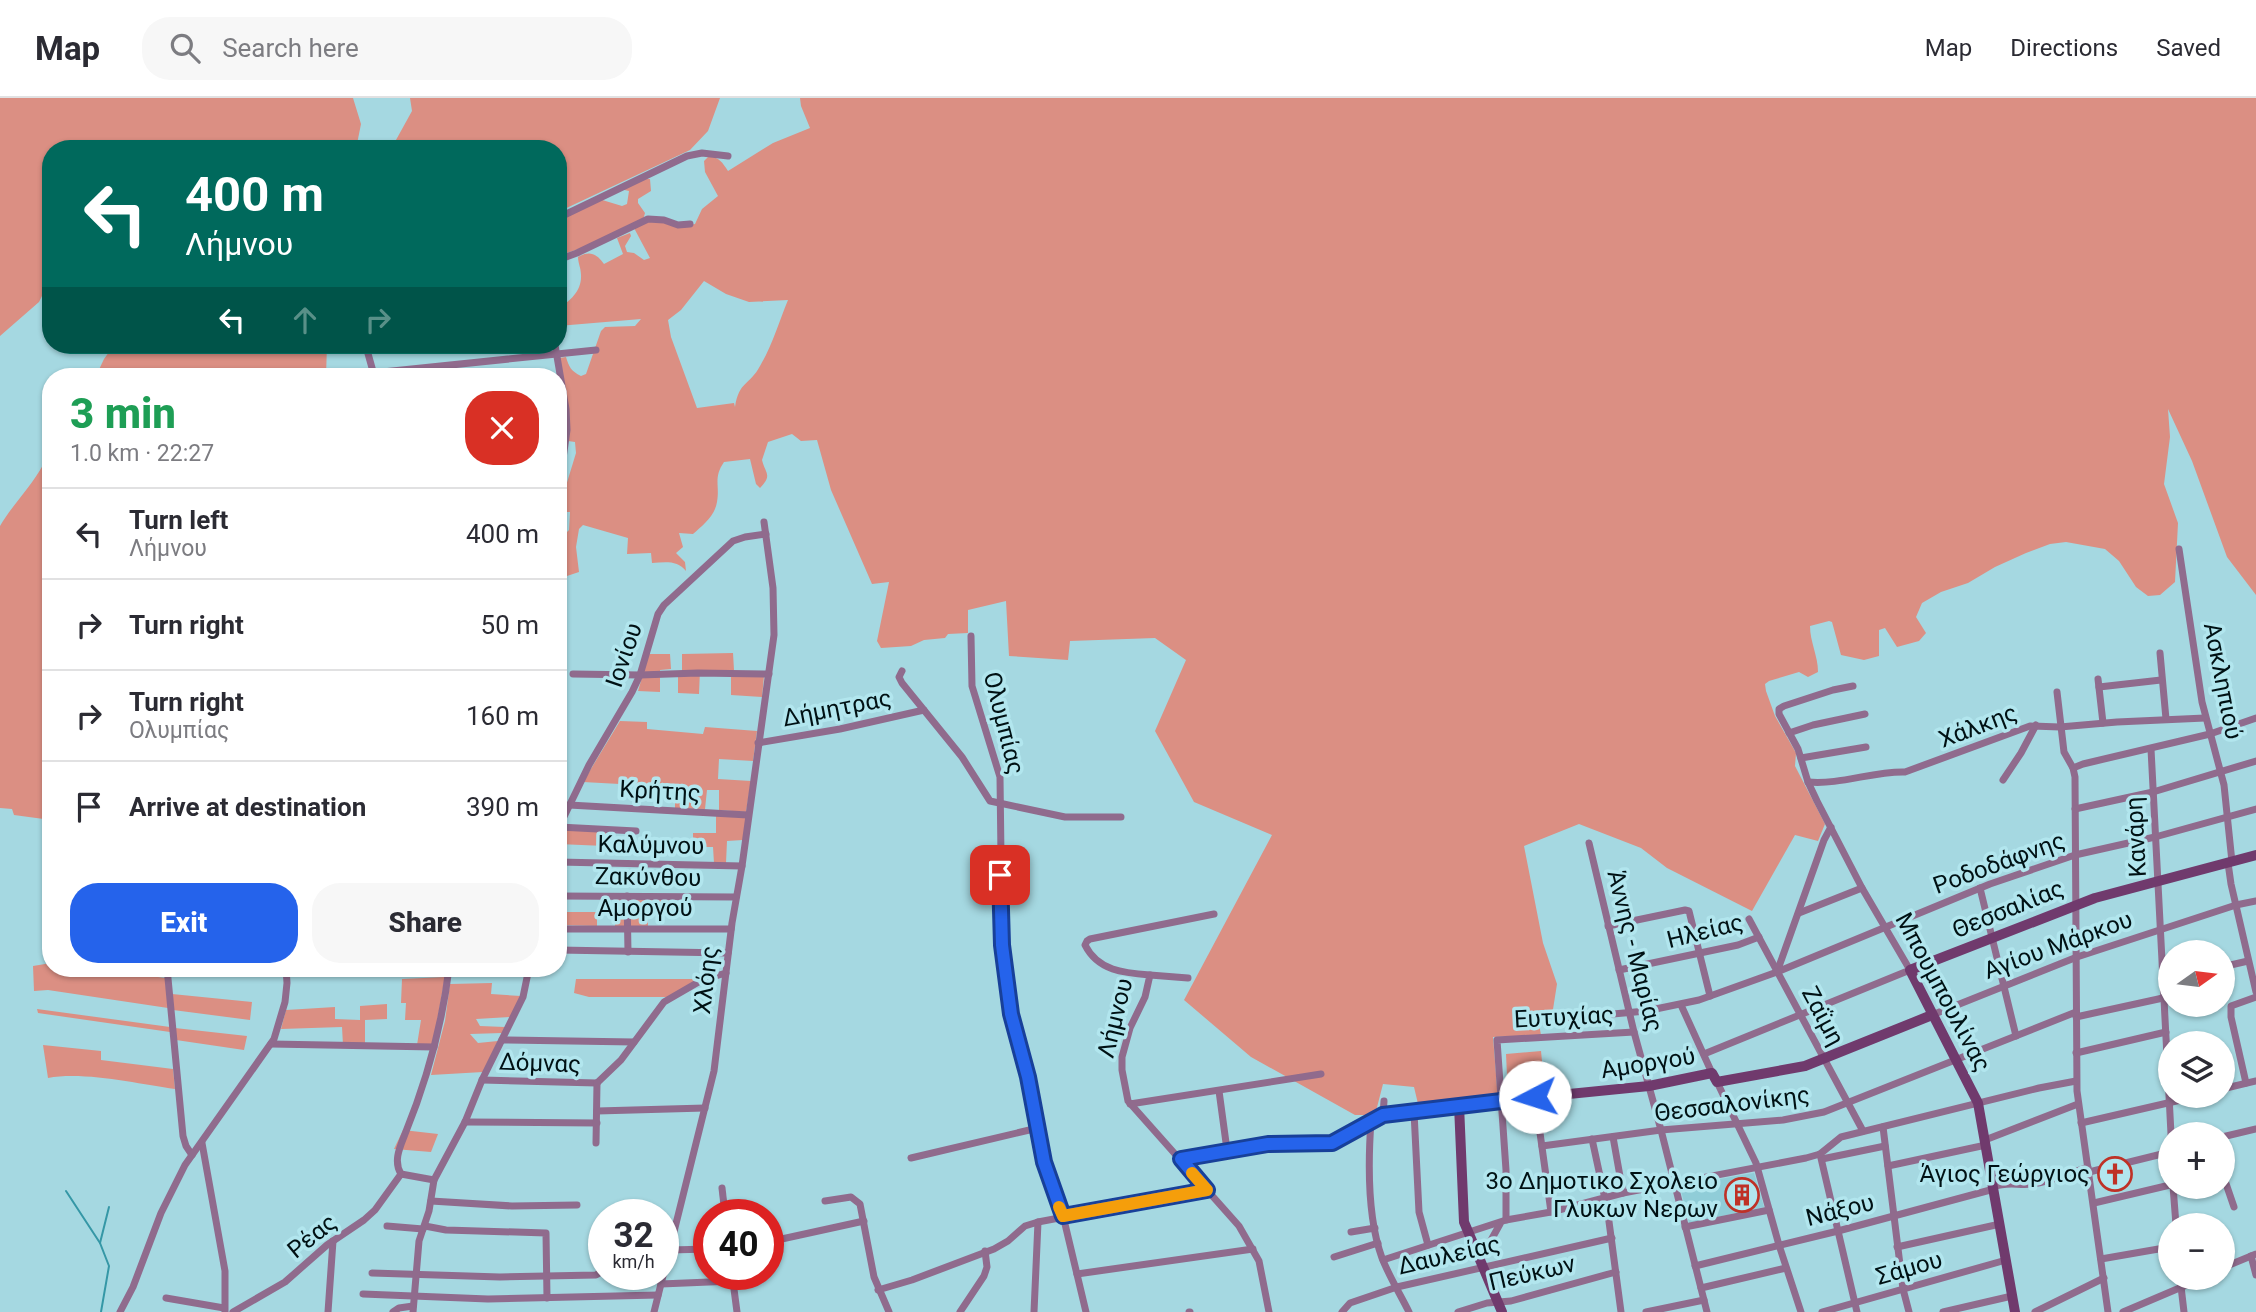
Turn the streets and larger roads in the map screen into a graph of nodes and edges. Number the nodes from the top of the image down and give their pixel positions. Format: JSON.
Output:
{"nodes":[{"id":1,"x":728,"y":156,"type":"dead end"},
{"id":2,"x":567,"y":214,"type":"edge"},
{"id":3,"x":690,"y":224,"type":"dead end"},
{"id":4,"x":567,"y":257,"type":"edge"},
{"id":5,"x":596,"y":350,"type":"dead end"},
{"id":6,"x":567,"y":353,"type":"edge"},
{"id":7,"x":557,"y":354,"type":"joint"},
{"id":8,"x":429,"y":368,"type":"edge"},
{"id":9,"x":558,"y":368,"type":"edge"},
{"id":10,"x":764,"y":523,"type":"dead end"},
{"id":11,"x":766,"y":534,"type":"junction"},
{"id":12,"x":2179,"y":549,"type":"dead end"},
{"id":13,"x":971,"y":636,"type":"dead end"},
{"id":14,"x":2160,"y":653,"type":"dead end"},
{"id":15,"x":902,"y":671,"type":"dead end"},
{"id":16,"x":573,"y":674,"type":"dead end"},
{"id":17,"x":769,"y":674,"type":"junction"},
{"id":18,"x":640,"y":675,"type":"junction"},
{"id":19,"x":2161,"y":680,"type":"junction"},
{"id":20,"x":1853,"y":686,"type":"dead end"},
{"id":21,"x":2057,"y":692,"type":"dead end"},
{"id":22,"x":924,"y":710,"type":"junction"},
{"id":23,"x":1865,"y":713,"type":"dead end"},
{"id":24,"x":2205,"y":718,"type":"junction"},
{"id":25,"x":2256,"y":718,"type":"edge"},
{"id":26,"x":2166,"y":719,"type":"junction"},
{"id":27,"x":2103,"y":723,"type":"junction"},
{"id":28,"x":2036,"y":725,"type":"junction"},
{"id":29,"x":2060,"y":727,"type":"junction"},
{"id":30,"x":1789,"y":733,"type":"junction"},
{"id":31,"x":2210,"y":734,"type":"junction"},
{"id":32,"x":758,"y":743,"type":"junction"},
{"id":33,"x":1866,"y":747,"type":"dead end"},
{"id":34,"x":2151,"y":749,"type":"junction"},
{"id":35,"x":1801,"y":758,"type":"junction"},
{"id":36,"x":2256,"y":761,"type":"edge"},
{"id":37,"x":2073,"y":768,"type":"junction"},
{"id":38,"x":2221,"y":772,"type":"junction"},
{"id":39,"x":2003,"y":780,"type":"dead end"},
{"id":40,"x":1808,"y":782,"type":"junction"},
{"id":41,"x":2153,"y":792,"type":"junction"},
{"id":42,"x":1000,"y":804,"type":"junction"},
{"id":43,"x":569,"y":805,"type":"junction"},
{"id":44,"x":2075,"y":809,"type":"junction"},
{"id":45,"x":2256,"y":809,"type":"edge"},
{"id":46,"x":567,"y":810,"type":"edge"},
{"id":47,"x":748,"y":815,"type":"junction"},
{"id":48,"x":2228,"y":816,"type":"junction"},
{"id":49,"x":1121,"y":817,"type":"dead end"},
{"id":50,"x":1831,"y":827,"type":"junction"},
{"id":51,"x":567,"y":828,"type":"edge"},
{"id":52,"x":636,"y":831,"type":"dead end"},
{"id":53,"x":2155,"y":837,"type":"junction"},
{"id":54,"x":1589,"y":843,"type":"dead end"},
{"id":55,"x":2075,"y":855,"type":"junction"},
{"id":56,"x":2256,"y":855,"type":"edge"},
{"id":57,"x":567,"y":862,"type":"edge"},
{"id":58,"x":2230,"y":862,"type":"junction"},
{"id":59,"x":742,"y":866,"type":"junction"},
{"id":60,"x":2157,"y":880,"type":"junction"},
{"id":61,"x":1862,"y":888,"type":"junction"},
{"id":62,"x":1980,"y":888,"type":"junction"},
{"id":63,"x":567,"y":896,"type":"edge"},
{"id":64,"x":626,"y":896,"type":"junction"},
{"id":65,"x":736,"y":897,"type":"junction"},
{"id":66,"x":2256,"y":901,"type":"edge"},
{"id":67,"x":2077,"y":904,"type":"junction"},
{"id":68,"x":2236,"y":905,"type":"junction"},
{"id":69,"x":1214,"y":914,"type":"dead end"},
{"id":70,"x":1799,"y":914,"type":"junction"},
{"id":71,"x":1749,"y":919,"type":"dead end"},
{"id":72,"x":1608,"y":926,"type":"junction"},
{"id":73,"x":1885,"y":926,"type":"junction"},
{"id":74,"x":627,"y":928,"type":"junction"},
{"id":75,"x":567,"y":929,"type":"edge"},
{"id":76,"x":731,"y":929,"type":"junction"},
{"id":77,"x":2160,"y":930,"type":"junction"},
{"id":78,"x":1759,"y":937,"type":"junction"},
{"id":79,"x":1992,"y":938,"type":"junction"},
{"id":80,"x":2161,"y":940,"type":"edge"},
{"id":81,"x":567,"y":950,"type":"edge"},
{"id":82,"x":628,"y":952,"type":"junction"},
{"id":83,"x":728,"y":953,"type":"junction"},
{"id":84,"x":1700,"y":953,"type":"junction"},
{"id":85,"x":2077,"y":957,"type":"junction"},
{"id":86,"x":2248,"y":961,"type":"junction"},
{"id":87,"x":2235,"y":964,"type":"edge"},
{"id":88,"x":1619,"y":970,"type":"junction"},
{"id":89,"x":1910,"y":970,"type":"junction"},
{"id":90,"x":726,"y":972,"type":"junction"},
{"id":91,"x":1777,"y":972,"type":"junction"},
{"id":92,"x":1150,"y":975,"type":"junction"},
{"id":93,"x":168,"y":977,"type":"edge"},
{"id":94,"x":287,"y":977,"type":"edge"},
{"id":95,"x":448,"y":977,"type":"edge"},
{"id":96,"x":527,"y":977,"type":"edge"},
{"id":97,"x":1188,"y":978,"type":"dead end"},
{"id":98,"x":2004,"y":986,"type":"junction"},
{"id":99,"x":2256,"y":992,"type":"edge"},
{"id":100,"x":1710,"y":996,"type":"junction"},
{"id":101,"x":2256,"y":997,"type":"edge"},
{"id":102,"x":2158,"y":999,"type":"edge"},
{"id":103,"x":1681,"y":1005,"type":"junction"},
{"id":104,"x":1629,"y":1013,"type":"junction"},
{"id":105,"x":1932,"y":1015,"type":"junction"},
{"id":106,"x":2076,"y":1015,"type":"junction"},
{"id":107,"x":1801,"y":1016,"type":"junction"},
{"id":108,"x":1558,"y":1019,"type":"dead end"},
{"id":109,"x":1634,"y":1032,"type":"junction"},
{"id":110,"x":2158,"y":1034,"type":"edge"},
{"id":111,"x":2016,"y":1036,"type":"junction"},
{"id":112,"x":502,"y":1040,"type":"junction"},
{"id":113,"x":634,"y":1042,"type":"junction"},
{"id":114,"x":271,"y":1044,"type":"junction"},
{"id":115,"x":435,"y":1047,"type":"junction"},
{"id":116,"x":1703,"y":1054,"type":"junction"},
{"id":117,"x":2076,"y":1054,"type":"junction"},
{"id":118,"x":1824,"y":1059,"type":"junction"},
{"id":119,"x":1955,"y":1059,"type":"junction"},
{"id":120,"x":1321,"y":1074,"type":"dead end"},
{"id":121,"x":1715,"y":1078,"type":"junction"},
{"id":122,"x":482,"y":1080,"type":"junction"},
{"id":123,"x":2076,"y":1081,"type":"junction"},
{"id":124,"x":2256,"y":1081,"type":"edge"},
{"id":125,"x":597,"y":1083,"type":"junction"},
{"id":126,"x":2246,"y":1083,"type":"junction"},
{"id":127,"x":1648,"y":1086,"type":"junction"},
{"id":128,"x":2235,"y":1086,"type":"edge"},
{"id":129,"x":1219,"y":1091,"type":"junction"},
{"id":130,"x":1535,"y":1097,"type":"junction"},
{"id":131,"x":1502,"y":1099,"type":"junction"},
{"id":132,"x":1384,"y":1101,"type":"dead end"},
{"id":133,"x":1847,"y":1103,"type":"junction"},
{"id":134,"x":1978,"y":1103,"type":"junction"},
{"id":135,"x":1130,"y":1104,"type":"junction"},
{"id":136,"x":2078,"y":1104,"type":"junction"},
{"id":137,"x":1459,"y":1105,"type":"junction"},
{"id":138,"x":2158,"y":1106,"type":"edge"},
{"id":139,"x":705,"y":1108,"type":"junction"},
{"id":140,"x":597,"y":1111,"type":"junction"},
{"id":141,"x":1414,"y":1112,"type":"junction"},
{"id":142,"x":1383,"y":1115,"type":"junction"},
{"id":143,"x":1371,"y":1121,"type":"junction"},
{"id":144,"x":465,"y":1122,"type":"junction"},
{"id":145,"x":1737,"y":1122,"type":"junction"},
{"id":146,"x":597,"y":1123,"type":"junction"},
{"id":147,"x":2081,"y":1123,"type":"junction"},
{"id":148,"x":1883,"y":1126,"type":"junction"},
{"id":149,"x":1038,"y":1128,"type":"junction"},
{"id":150,"x":2256,"y":1129,"type":"edge"},
{"id":151,"x":1661,"y":1130,"type":"junction"},
{"id":152,"x":1863,"y":1131,"type":"junction"},
{"id":153,"x":2235,"y":1135,"type":"edge"},
{"id":154,"x":1613,"y":1137,"type":"junction"},
{"id":155,"x":1592,"y":1139,"type":"junction"},
{"id":156,"x":1986,"y":1142,"type":"junction"},
{"id":157,"x":202,"y":1143,"type":"junction"},
{"id":158,"x":596,"y":1143,"type":"dead end"},
{"id":159,"x":1542,"y":1146,"type":"junction"},
{"id":160,"x":1885,"y":1146,"type":"junction"},
{"id":161,"x":1227,"y":1150,"type":"junction"},
{"id":162,"x":192,"y":1155,"type":"junction"},
{"id":163,"x":2158,"y":1155,"type":"edge"},
{"id":164,"x":1821,"y":1157,"type":"junction"},
{"id":165,"x":912,"y":1158,"type":"dead end"},
{"id":166,"x":1181,"y":1159,"type":"junction"},
{"id":167,"x":1888,"y":1166,"type":"junction"},
{"id":168,"x":1758,"y":1168,"type":"junction"},
{"id":169,"x":2089,"y":1169,"type":"junction"},
{"id":170,"x":401,"y":1174,"type":"junction"},
{"id":171,"x":434,"y":1180,"type":"junction"},
{"id":172,"x":1674,"y":1183,"type":"junction"},
{"id":173,"x":722,"y":1188,"type":"dead end"},
{"id":174,"x":1993,"y":1188,"type":"junction"},
{"id":175,"x":2158,"y":1189,"type":"edge"},
{"id":176,"x":1207,"y":1190,"type":"junction"},
{"id":177,"x":1623,"y":1193,"type":"junction"},
{"id":178,"x":723,"y":1199,"type":"edge"},
{"id":179,"x":1605,"y":1199,"type":"junction"},
{"id":180,"x":2231,"y":1199,"type":"edge"},
{"id":181,"x":431,"y":1200,"type":"junction"},
{"id":182,"x":825,"y":1201,"type":"dead end"},
{"id":183,"x":2094,"y":1203,"type":"junction"},
{"id":184,"x":577,"y":1205,"type":"dead end"},
{"id":185,"x":2234,"y":1207,"type":"dead end"},
{"id":186,"x":1769,"y":1210,"type":"junction"},
{"id":187,"x":1550,"y":1212,"type":"junction"},
{"id":188,"x":679,"y":1213,"type":"edge"},
{"id":189,"x":1063,"y":1216,"type":"junction"},
{"id":190,"x":1894,"y":1216,"type":"junction"},
{"id":191,"x":864,"y":1221,"type":"junction"},
{"id":192,"x":1038,"y":1222,"type":"junction"},
{"id":193,"x":1503,"y":1222,"type":"junction"},
{"id":194,"x":2000,"y":1223,"type":"junction"},
{"id":195,"x":387,"y":1226,"type":"dead end"},
{"id":196,"x":1685,"y":1227,"type":"junction"},
{"id":197,"x":424,"y":1228,"type":"junction"},
{"id":198,"x":1375,"y":1228,"type":"junction"},
{"id":199,"x":1838,"y":1231,"type":"junction"},
{"id":200,"x":1351,"y":1232,"type":"dead end"},
{"id":201,"x":1468,"y":1233,"type":"junction"},
{"id":202,"x":784,"y":1238,"type":"edge"},
{"id":203,"x":1612,"y":1238,"type":"junction"},
{"id":204,"x":333,"y":1241,"type":"junction"},
{"id":205,"x":1378,"y":1243,"type":"junction"},
{"id":206,"x":1428,"y":1245,"type":"junction"},
{"id":207,"x":1779,"y":1245,"type":"junction"},
{"id":208,"x":1897,"y":1247,"type":"junction"},
{"id":209,"x":1253,"y":1248,"type":"junction"},
{"id":210,"x":2158,"y":1249,"type":"edge"},
{"id":211,"x":985,"y":1251,"type":"junction"},
{"id":212,"x":2253,"y":1255,"type":"edge"},
{"id":213,"x":1335,"y":1257,"type":"dead end"},
{"id":214,"x":2101,"y":1259,"type":"junction"},
{"id":215,"x":1383,"y":1260,"type":"junction"},
{"id":216,"x":2006,"y":1260,"type":"junction"},
{"id":217,"x":1481,"y":1263,"type":"junction"},
{"id":218,"x":2235,"y":1263,"type":"edge"},
{"id":219,"x":1695,"y":1266,"type":"junction"},
{"id":220,"x":1786,"y":1268,"type":"junction"},
{"id":221,"x":1616,"y":1272,"type":"junction"},
{"id":222,"x":372,"y":1273,"type":"dead end"},
{"id":223,"x":415,"y":1274,"type":"junction"},
{"id":224,"x":1077,"y":1274,"type":"junction"},
{"id":225,"x":588,"y":1275,"type":"edge"},
{"id":226,"x":2256,"y":1275,"type":"edge"},
{"id":227,"x":547,"y":1276,"type":"junction"},
{"id":228,"x":2104,"y":1278,"type":"junction"},
{"id":229,"x":1397,"y":1287,"type":"junction"},
{"id":230,"x":1700,"y":1288,"type":"junction"},
{"id":231,"x":1903,"y":1289,"type":"junction"},
{"id":232,"x":659,"y":1290,"type":"edge"},
{"id":233,"x":734,"y":1290,"type":"edge"},
{"id":234,"x":878,"y":1290,"type":"junction"},
{"id":235,"x":2176,"y":1290,"type":"edge"},
{"id":236,"x":2181,"y":1290,"type":"edge"},
{"id":237,"x":363,"y":1294,"type":"dead end"},
{"id":238,"x":658,"y":1295,"type":"junction"},
{"id":239,"x":2012,"y":1296,"type":"junction"},
{"id":240,"x":414,"y":1297,"type":"junction"},
{"id":241,"x":166,"y":1298,"type":"dead end"},
{"id":242,"x":547,"y":1298,"type":"junction"},
{"id":243,"x":1704,"y":1300,"type":"junction"},
{"id":244,"x":1854,"y":1303,"type":"junction"},
{"id":245,"x":1500,"y":1307,"type":"edge"},
{"id":246,"x":413,"y":1309,"type":"edge"},
{"id":247,"x":224,"y":1310,"type":"edge"},
{"id":248,"x":120,"y":1312,"type":"edge"},
{"id":249,"x":234,"y":1312,"type":"edge"},
{"id":250,"x":328,"y":1312,"type":"edge"},
{"id":251,"x":393,"y":1312,"type":"edge"},
{"id":252,"x":654,"y":1312,"type":"edge"},
{"id":253,"x":737,"y":1312,"type":"edge"},
{"id":254,"x":889,"y":1312,"type":"edge"},
{"id":255,"x":960,"y":1312,"type":"edge"},
{"id":256,"x":1034,"y":1312,"type":"edge"},
{"id":257,"x":1086,"y":1312,"type":"edge"},
{"id":258,"x":1269,"y":1312,"type":"edge"},
{"id":259,"x":1342,"y":1312,"type":"edge"},
{"id":260,"x":1409,"y":1312,"type":"edge"},
{"id":261,"x":1458,"y":1312,"type":"edge"},
{"id":262,"x":1621,"y":1312,"type":"edge"},
{"id":263,"x":1646,"y":1312,"type":"edge"},
{"id":264,"x":1707,"y":1312,"type":"edge"},
{"id":265,"x":1801,"y":1312,"type":"edge"},
{"id":266,"x":1822,"y":1312,"type":"edge"},
{"id":267,"x":1857,"y":1312,"type":"edge"},
{"id":268,"x":1909,"y":1312,"type":"edge"},
{"id":269,"x":1943,"y":1312,"type":"edge"},
{"id":270,"x":2015,"y":1312,"type":"edge"},
{"id":271,"x":2035,"y":1312,"type":"edge"},
{"id":272,"x":2108,"y":1312,"type":"edge"},
{"id":273,"x":2123,"y":1312,"type":"edge"},
{"id":274,"x":2184,"y":1312,"type":"edge"}],
"edges":[{"from":1,"to":2,"type":"street"},
{"from":3,"to":4,"type":"street"},
{"from":5,"to":6,"type":"street"},
{"from":7,"to":8,"type":"street"},
{"from":7,"to":9,"type":"street"},
{"from":10,"to":11,"type":"street","name":"Χλόης"},
{"from":11,"to":17,"type":"street","name":"Χλόης"},
{"from":11,"to":18,"type":"street","name":"Ιονίου"},
{"from":12,"to":24,"type":"street","name":"Ασκληπιού"},
{"from":13,"to":42,"type":"street","name":"Ολυμπίας"},
{"from":14,"to":19,"type":"street"},
{"from":15,"to":22,"type":"street"},
{"from":16,"to":18,"type":"street"},
{"from":17,"to":18,"type":"street"},
{"from":17,"to":32,"type":"street","name":"Χλόης"},
{"from":18,"to":43,"type":"street","name":"Ιονίου"},
{"from":19,"to":26,"type":"street"},
{"from":19,"to":27,"type":"street"},
{"from":20,"to":30,"type":"street","name":"Μπουμπουλίνας"},
{"from":21,"to":29,"type":"street"},
{"from":22,"to":32,"type":"street","name":"Δήμητρας"},
{"from":22,"to":42,"type":"street"},
{"from":23,"to":30,"type":"street"},
{"from":24,"to":26,"type":"street","name":"Χάλκης"},
{"from":24,"to":31,"type":"street","name":"Ασκληπιού"},
{"from":25,"to":31,"type":"street"},
{"from":26,"to":27,"type":"street","name":"Χάλκης"},
{"from":27,"to":29,"type":"street","name":"Χάλκης"},
{"from":28,"to":29,"type":"street","name":"Χάλκης"},
{"from":28,"to":39,"type":"street"},
{"from":28,"to":40,"type":"street","name":"Χάλκης"},
{"from":29,"to":37,"type":"street"},
{"from":30,"to":35,"type":"street","name":"Μπουμπουλίνας"},
{"from":31,"to":34,"type":"street"},
{"from":31,"to":38,"type":"street","name":"Ασκληπιού"},
{"from":32,"to":47,"type":"street","name":"Χλόης"},
{"from":33,"to":35,"type":"street"},
{"from":34,"to":37,"type":"street"},
{"from":34,"to":41,"type":"street","name":"Κανάρη"},
{"from":35,"to":40,"type":"street","name":"Μπουμπουλίνας"},
{"from":36,"to":38,"type":"street"},
{"from":37,"to":44,"type":"street"},
{"from":38,"to":41,"type":"street"},
{"from":38,"to":48,"type":"street","name":"Ασκληπιού"},
{"from":40,"to":50,"type":"street","name":"Μπουμπουλίνας"},
{"from":41,"to":44,"type":"street"},
{"from":41,"to":53,"type":"street","name":"Κανάρη"},
{"from":42,"to":49,"type":"street"},
{"from":42,"to":149,"type":"street","name":"Ολυμπίας"},
{"from":43,"to":46,"type":"street","name":"Ιονίου"},
{"from":43,"to":47,"type":"street","name":"Κρήτης"},
{"from":44,"to":55,"type":"street"},
{"from":45,"to":48,"type":"street","name":"Ροδοδάφνης"},
{"from":47,"to":59,"type":"street","name":"Χλόης"},
{"from":48,"to":53,"type":"street","name":"Ροδοδάφνης"},
{"from":48,"to":58,"type":"street","name":"Ασκληπιού"},
{"from":50,"to":61,"type":"street","name":"Μπουμπουλίνας"},
{"from":50,"to":70,"type":"street"},
{"from":51,"to":52,"type":"street"},
{"from":53,"to":55,"type":"street","name":"Ροδοδάφνης"},
{"from":53,"to":60,"type":"street","name":"Κανάρη"},
{"from":54,"to":72,"type":"street","name":"Άννης - Μαρίας"},
{"from":55,"to":62,"type":"street","name":"Ροδοδάφνης"},
{"from":55,"to":67,"type":"street"},
{"from":56,"to":58,"type":"street","name":"Θεσσαλίας"},
{"from":57,"to":59,"type":"street","name":"Καλύμνου"},
{"from":58,"to":60,"type":"street","name":"Θεσσαλίας"},
{"from":58,"to":68,"type":"street","name":"Ασκληπιού"},
{"from":59,"to":65,"type":"street","name":"Χλόης"},
{"from":60,"to":67,"type":"street","name":"Θεσσαλίας"},
{"from":60,"to":77,"type":"street","name":"Κανάρη"},
{"from":61,"to":70,"type":"street"},
{"from":61,"to":73,"type":"street","name":"Μπουμπουλίνας"},
{"from":62,"to":73,"type":"street","name":"Ροδοδάφνης"},
{"from":62,"to":79,"type":"street"},
{"from":63,"to":64,"type":"street","name":"Ζακύνθου"},
{"from":64,"to":65,"type":"street","name":"Ζακύνθου"},
{"from":64,"to":74,"type":"street"},
{"from":65,"to":76,"type":"street","name":"Χλόης"},
{"from":66,"to":68,"type":"street","name":"Αγίου Μάρκου"},
{"from":67,"to":79,"type":"street","name":"Θεσσαλίας"},
{"from":67,"to":85,"type":"street"},
{"from":68,"to":77,"type":"street","name":"Αγίου Μάρκου"},
{"from":68,"to":86,"type":"street","name":"Ασκληπιού"},
{"from":69,"to":92,"type":"street","name":"Λήμνου"},
{"from":70,"to":91,"type":"street"},
{"from":71,"to":78,"type":"street","name":"Ζαΐμη"},
{"from":72,"to":84,"type":"street"},
{"from":72,"to":88,"type":"street","name":"Άννης - Μαρίας"},
{"from":73,"to":89,"type":"street","name":"Μπουμπουλίνας"},
{"from":73,"to":91,"type":"street","name":"Ροδοδάφνης"},
{"from":74,"to":75,"type":"street","name":"Αμοργού"},
{"from":74,"to":76,"type":"street","name":"Αμοργού"},
{"from":74,"to":82,"type":"street"},
{"from":76,"to":83,"type":"street","name":"Χλόης"},
{"from":77,"to":80,"type":"street","name":"Κανάρη"},
{"from":77,"to":85,"type":"street","name":"Αγίου Μάρκου"},
{"from":78,"to":84,"type":"street","name":"Ηλείας"},
{"from":78,"to":91,"type":"street","name":"Ζαΐμη"},
{"from":79,"to":89,"type":"street","name":"Θεσσαλίας"},
{"from":79,"to":98,"type":"street"},
{"from":81,"to":82,"type":"street"},
{"from":82,"to":83,"type":"street"},
{"from":83,"to":90,"type":"street","name":"Χλόης"},
{"from":84,"to":88,"type":"street","name":"Ηλείας"},
{"from":84,"to":100,"type":"street"},
{"from":85,"to":98,"type":"street","name":"Αγίου Μάρκου"},
{"from":85,"to":106,"type":"street"},
{"from":86,"to":87,"type":"street"},
{"from":86,"to":99,"type":"street","name":"Ασκληπιού"},
{"from":88,"to":104,"type":"street","name":"Άννης - Μαρίας"},
{"from":89,"to":105,"type":"street","name":"Μπουμπουλίνας"},
{"from":89,"to":107,"type":"street","name":"Θεσσαλίας"},
{"from":90,"to":113,"type":"street"},
{"from":90,"to":139,"type":"street","name":"Χλόης"},
{"from":91,"to":100,"type":"street","name":"Ροδοδάφνης"},
{"from":91,"to":107,"type":"street","name":"Ζαΐμη"},
{"from":92,"to":97,"type":"street"},
{"from":92,"to":135,"type":"street","name":"Λήμνου"},
{"from":93,"to":162,"type":"street"},
{"from":94,"to":114,"type":"street"},
{"from":95,"to":115,"type":"street"},
{"from":96,"to":112,"type":"street"},
{"from":98,"to":105,"type":"street","name":"Αγίου Μάρκου"},
{"from":98,"to":111,"type":"street"},
{"from":100,"to":103,"type":"street","name":"Ροδοδάφνης"},
{"from":101,"to":126,"type":"street"},
{"from":102,"to":106,"type":"street","name":"Θεσσαλονίκης"},
{"from":103,"to":104,"type":"street","name":"Ροδοδάφνης"},
{"from":103,"to":116,"type":"street"},
{"from":104,"to":108,"type":"street","name":"Ροδοδάφνης"},
{"from":104,"to":109,"type":"street","name":"Άννης - Μαρίας"},
{"from":105,"to":118,"type":"street","name":"Αγίου Μάρκου"},
{"from":105,"to":119,"type":"street","name":"Μπουμπουλίνας"},
{"from":106,"to":111,"type":"street","name":"Θεσσαλονίκης"},
{"from":106,"to":117,"type":"street"},
{"from":107,"to":116,"type":"street","name":"Θεσσαλίας"},
{"from":107,"to":118,"type":"street","name":"Ζαΐμη"},
{"from":109,"to":127,"type":"street","name":"Άννης - Μαρίας"},
{"from":109,"to":131,"type":"street","name":"Ευτυχίας"},
{"from":110,"to":117,"type":"street"},
{"from":111,"to":119,"type":"street","name":"Θεσσαλονίκης"},
{"from":112,"to":113,"type":"street"},
{"from":112,"to":122,"type":"street"},
{"from":113,"to":125,"type":"street"},
{"from":114,"to":115,"type":"street"},
{"from":114,"to":157,"type":"street"},
{"from":115,"to":170,"type":"street"},
{"from":116,"to":121,"type":"street"},
{"from":117,"to":123,"type":"street"},
{"from":118,"to":121,"type":"street","name":"Αγίου Μάρκου"},
{"from":118,"to":133,"type":"street","name":"Ζαΐμη"},
{"from":119,"to":133,"type":"street","name":"Θεσσαλονίκης"},
{"from":119,"to":134,"type":"street","name":"Μπουμπουλίνας"},
{"from":120,"to":129,"type":"street"},
{"from":121,"to":127,"type":"street","name":"Αμοργού"},
{"from":121,"to":145,"type":"street"},
{"from":122,"to":125,"type":"street","name":"Δόμνας"},
{"from":122,"to":144,"type":"street"},
{"from":123,"to":134,"type":"street"},
{"from":123,"to":136,"type":"street"},
{"from":124,"to":126,"type":"street"},
{"from":125,"to":140,"type":"street"},
{"from":126,"to":128,"type":"street"},
{"from":127,"to":130,"type":"street","name":"Αμοργού"},
{"from":127,"to":151,"type":"street","name":"Άννης - Μαρίας"},
{"from":129,"to":135,"type":"street"},
{"from":129,"to":161,"type":"street"},
{"from":130,"to":131,"type":"street","name":"Αμοργού"},
{"from":130,"to":159,"type":"street"},
{"from":131,"to":137,"type":"street","name":"Αμοργού"},
{"from":131,"to":193,"type":"street"},
{"from":132,"to":142,"type":"street"},
{"from":133,"to":145,"type":"street","name":"Θεσσαλονίκης"},
{"from":133,"to":152,"type":"street","name":"Ζαΐμη"},
{"from":134,"to":148,"type":"street"},
{"from":134,"to":156,"type":"street","name":"Μπουμπουλίνας"},
{"from":135,"to":166,"type":"street"},
{"from":136,"to":147,"type":"street"},
{"from":136,"to":156,"type":"street"},
{"from":137,"to":141,"type":"street","name":"Αμοργού"},
{"from":137,"to":201,"type":"street"},
{"from":138,"to":147,"type":"street"},
{"from":139,"to":140,"type":"street"},
{"from":139,"to":188,"type":"street","name":"Χλόης"},
{"from":140,"to":146,"type":"street"},
{"from":141,"to":142,"type":"street","name":"Αμοργού"},
{"from":141,"to":206,"type":"street"},
{"from":142,"to":143,"type":"street","name":"Αμοργού"},
{"from":143,"to":161,"type":"street","name":"Αμοργού"},
{"from":143,"to":198,"type":"street"},
{"from":144,"to":146,"type":"street"},
{"from":144,"to":171,"type":"street"},
{"from":145,"to":151,"type":"street","name":"Θεσσαλονίκης"},
{"from":145,"to":168,"type":"street"},
{"from":146,"to":158,"type":"street"},
{"from":147,"to":169,"type":"street"},
{"from":148,"to":152,"type":"street"},
{"from":148,"to":160,"type":"street"},
{"from":149,"to":165,"type":"street"},
{"from":149,"to":189,"type":"street","name":"Ολυμπίας"},
{"from":150,"to":153,"type":"street"},
{"from":151,"to":154,"type":"street","name":"Θεσσαλονίκης"},
{"from":151,"to":172,"type":"street","name":"Άννης - Μαρίας"},
{"from":152,"to":164,"type":"street"},
{"from":154,"to":155,"type":"street","name":"Θεσσαλονίκης"},
{"from":154,"to":177,"type":"street"},
{"from":155,"to":159,"type":"street","name":"Θεσσαλονίκης"},
{"from":155,"to":179,"type":"street"},
{"from":156,"to":167,"type":"street"},
{"from":156,"to":174,"type":"street","name":"Μπουμπουλίνας"},
{"from":157,"to":162,"type":"street"},
{"from":157,"to":247,"type":"street"},
{"from":159,"to":187,"type":"street"},
{"from":160,"to":164,"type":"street"},
{"from":160,"to":167,"type":"street"},
{"from":161,"to":166,"type":"street","name":"Αμοργού"},
{"from":162,"to":248,"type":"street"},
{"from":163,"to":169,"type":"street"},
{"from":164,"to":168,"type":"street"},
{"from":164,"to":199,"type":"street"},
{"from":166,"to":176,"type":"street"},
{"from":167,"to":190,"type":"street"},
{"from":168,"to":172,"type":"street"},
{"from":168,"to":186,"type":"street"},
{"from":169,"to":174,"type":"street","name":"Νάξου"},
{"from":169,"to":183,"type":"street"},
{"from":170,"to":171,"type":"street"},
{"from":170,"to":204,"type":"street","name":"Ρέας"},
{"from":171,"to":181,"type":"street"},
{"from":172,"to":177,"type":"street"},
{"from":172,"to":196,"type":"street","name":"Άννης - Μαρίας"},
{"from":173,"to":178,"type":"street"},
{"from":174,"to":190,"type":"street","name":"Νάξου"},
{"from":174,"to":194,"type":"street","name":"Μπουμπουλίνας"},
{"from":175,"to":183,"type":"street"},
{"from":176,"to":189,"type":"street"},
{"from":176,"to":209,"type":"street"},
{"from":177,"to":179,"type":"street"},
{"from":179,"to":187,"type":"street"},
{"from":179,"to":203,"type":"street"},
{"from":180,"to":185,"type":"street"},
{"from":181,"to":184,"type":"street"},
{"from":181,"to":197,"type":"street"},
{"from":182,"to":191,"type":"street"},
{"from":183,"to":214,"type":"street"},
{"from":186,"to":196,"type":"street"},
{"from":186,"to":207,"type":"street"},
{"from":187,"to":193,"type":"street"},
{"from":189,"to":192,"type":"street"},
{"from":189,"to":224,"type":"street","name":"Ολυμπίας"},
{"from":190,"to":199,"type":"street","name":"Νάξου"},
{"from":190,"to":208,"type":"street"},
{"from":191,"to":202,"type":"street"},
{"from":191,"to":234,"type":"street"},
{"from":192,"to":211,"type":"street"},
{"from":192,"to":256,"type":"street"},
{"from":193,"to":201,"type":"street"},
{"from":193,"to":217,"type":"street"},
{"from":194,"to":208,"type":"street"},
{"from":194,"to":216,"type":"street","name":"Μπουμπουλίνας"},
{"from":195,"to":197,"type":"street"},
{"from":196,"to":219,"type":"street","name":"Άννης - Μαρίας"},
{"from":197,"to":223,"type":"street"},
{"from":197,"to":227,"type":"street"},
{"from":198,"to":200,"type":"street"},
{"from":198,"to":205,"type":"street"},
{"from":199,"to":207,"type":"street","name":"Νάξου"},
{"from":199,"to":244,"type":"street"},
{"from":201,"to":206,"type":"street"},
{"from":201,"to":217,"type":"street"},
{"from":203,"to":217,"type":"street","name":"Δαυλείας"},
{"from":203,"to":221,"type":"street"},
{"from":204,"to":249,"type":"street","name":"Ρέας"},
{"from":204,"to":250,"type":"street"},
{"from":205,"to":213,"type":"street"},
{"from":205,"to":215,"type":"street"},
{"from":206,"to":215,"type":"street"},
{"from":207,"to":219,"type":"street","name":"Νάξου"},
{"from":207,"to":220,"type":"street"},
{"from":208,"to":231,"type":"street"},
{"from":209,"to":224,"type":"street"},
{"from":209,"to":258,"type":"street"},
{"from":210,"to":214,"type":"street"},
{"from":211,"to":234,"type":"street"},
{"from":211,"to":255,"type":"street"},
{"from":212,"to":218,"type":"street"},
{"from":212,"to":226,"type":"street"},
{"from":214,"to":228,"type":"street"},
{"from":215,"to":229,"type":"street"},
{"from":216,"to":231,"type":"street","name":"Σάμου"},
{"from":216,"to":239,"type":"street","name":"Μπουμπουλίνας"},
{"from":217,"to":229,"type":"street","name":"Δαυλείας"},
{"from":217,"to":245,"type":"street"},
{"from":219,"to":230,"type":"street","name":"Άννης - Μαρίας"},
{"from":220,"to":230,"type":"street"},
{"from":220,"to":265,"type":"street"},
{"from":221,"to":245,"type":"street","name":"Πεύκων"},
{"from":221,"to":262,"type":"street"},
{"from":222,"to":223,"type":"street"},
{"from":223,"to":227,"type":"street"},
{"from":223,"to":240,"type":"street"},
{"from":224,"to":257,"type":"street","name":"Ολυμπίας"},
{"from":225,"to":227,"type":"street"},
{"from":227,"to":242,"type":"street"},
{"from":228,"to":271,"type":"street"},
{"from":228,"to":272,"type":"street"},
{"from":229,"to":259,"type":"street","name":"Δαυλείας"},
{"from":229,"to":260,"type":"street"},
{"from":230,"to":243,"type":"street","name":"Άννης - Μαρίας"},
{"from":231,"to":244,"type":"street","name":"Σάμου"},
{"from":231,"to":268,"type":"street"},
{"from":232,"to":238,"type":"street","name":"Χλόης"},
{"from":233,"to":253,"type":"street"},
{"from":234,"to":254,"type":"street"},
{"from":235,"to":273,"type":"street"},
{"from":236,"to":274,"type":"street"},
{"from":237,"to":240,"type":"street"},
{"from":238,"to":242,"type":"street"},
{"from":238,"to":252,"type":"street","name":"Χλόης"},
{"from":239,"to":269,"type":"street"},
{"from":239,"to":270,"type":"street","name":"Μπουμπουλίνας"},
{"from":240,"to":242,"type":"street"},
{"from":240,"to":246,"type":"street"},
{"from":241,"to":247,"type":"street"},
{"from":243,"to":263,"type":"street"},
{"from":243,"to":264,"type":"street","name":"Άννης - Μαρίας"},
{"from":244,"to":266,"type":"street","name":"Σάμου"},
{"from":244,"to":267,"type":"street"},
{"from":245,"to":261,"type":"street","name":"Πεύκων"},
{"from":246,"to":251,"type":"street"}]}
